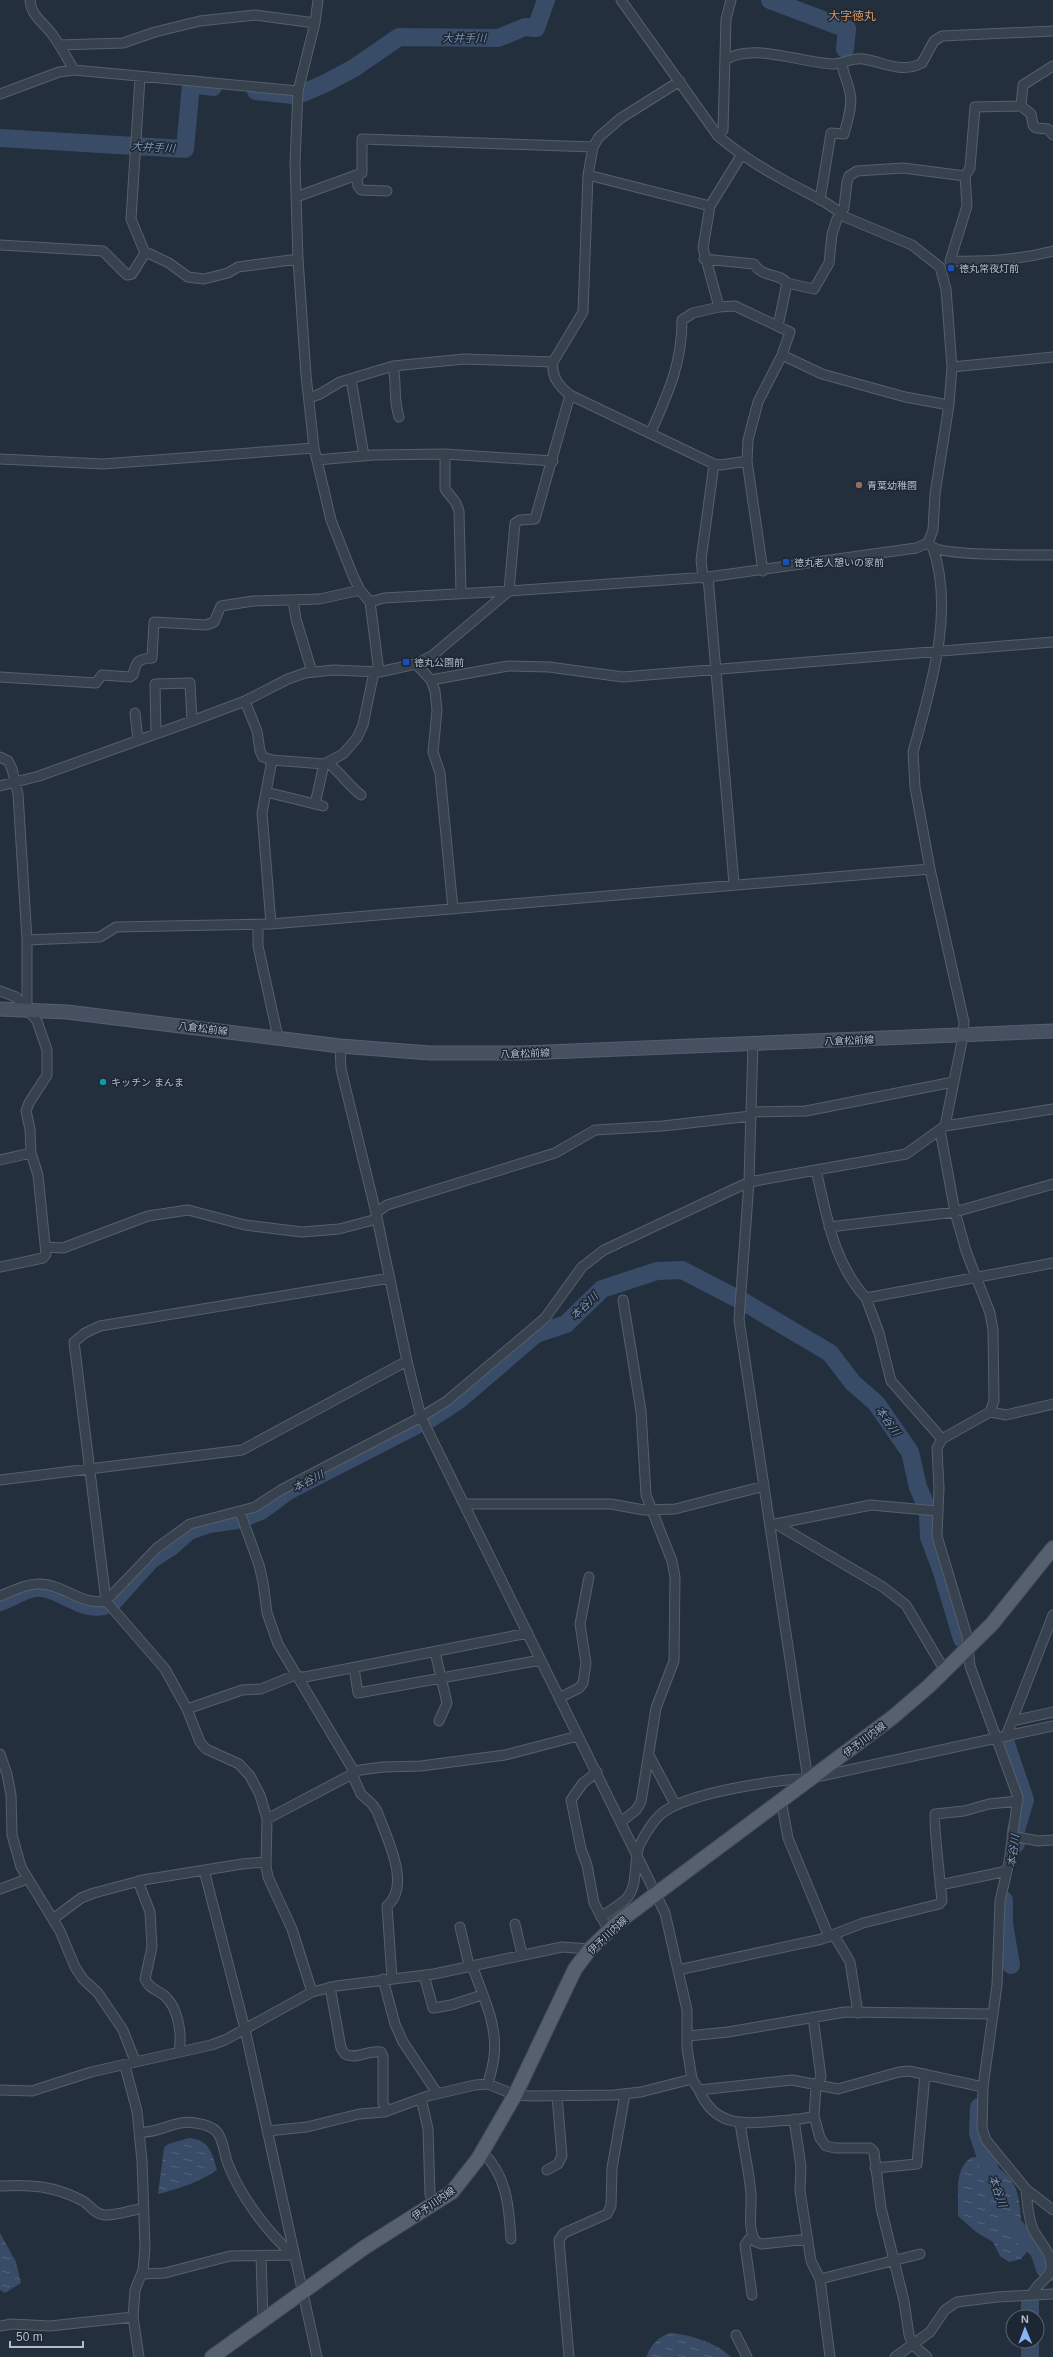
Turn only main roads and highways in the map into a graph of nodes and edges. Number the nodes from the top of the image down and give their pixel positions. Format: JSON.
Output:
{"nodes":[{"id":1,"x":0,"y":1009,"type":"edge"},
{"id":2,"x":1053,"y":1031,"type":"edge"},
{"id":3,"x":1053,"y":1548,"type":"edge"},
{"id":4,"x":212,"y":2357,"type":"edge"}],
"edges":[{"from":1,"to":2,"type":"main road","name":"八倉松前線"},
{"from":3,"to":4,"type":"main road","name":"伊予川内線"}]}
